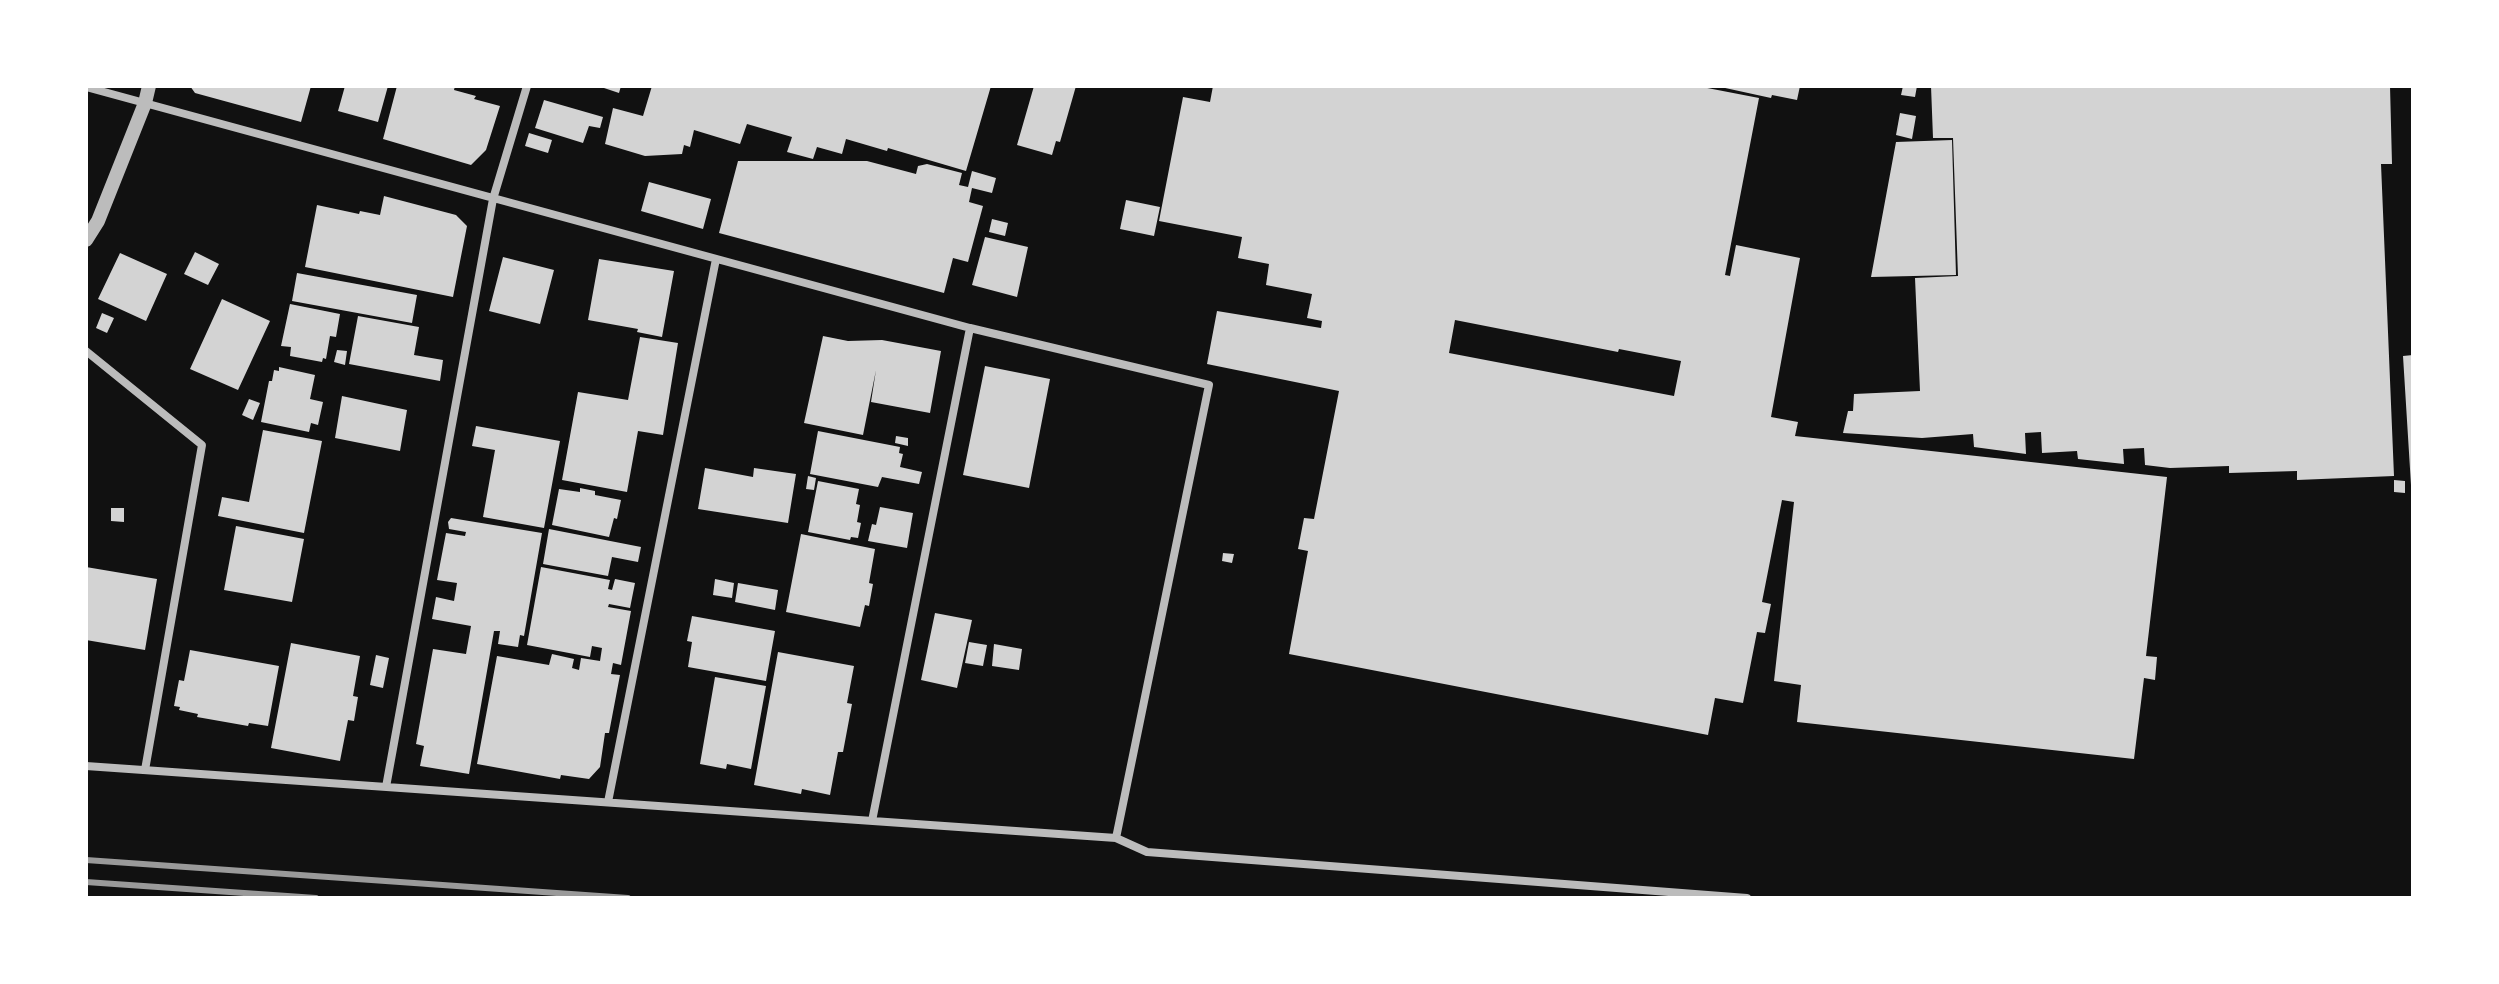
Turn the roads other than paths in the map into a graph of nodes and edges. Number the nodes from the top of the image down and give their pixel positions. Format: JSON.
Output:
{"nodes":[{"id":1,"x":149,"y":86,"type":"edge"},
{"id":2,"x":527,"y":86,"type":"edge"},
{"id":3,"x":86,"y":87,"type":"edge"},
{"id":4,"x":145,"y":103,"type":"junction"},
{"id":5,"x":493,"y":199,"type":"junction"},
{"id":6,"x":86,"y":240,"type":"edge"},
{"id":7,"x":716,"y":259,"type":"junction"},
{"id":8,"x":970,"y":328,"type":"junction"},
{"id":9,"x":86,"y":351,"type":"edge"},
{"id":10,"x":86,"y":766,"type":"edge"},
{"id":11,"x":145,"y":770,"type":"junction"},
{"id":12,"x":386,"y":787,"type":"junction"},
{"id":13,"x":608,"y":802,"type":"junction"},
{"id":14,"x":872,"y":821,"type":"junction"},
{"id":15,"x":1116,"y":838,"type":"junction"},
{"id":16,"x":1747,"y":898,"type":"edge"}],
"edges":[{"from":1,"to":4,"type":"street"},
{"from":2,"to":5,"type":"street"},
{"from":3,"to":4,"type":"street"},
{"from":4,"to":5,"type":"street"},
{"from":4,"to":6,"type":"street"},
{"from":5,"to":7,"type":"street"},
{"from":5,"to":12,"type":"street"},
{"from":7,"to":8,"type":"street"},
{"from":7,"to":13,"type":"street"},
{"from":8,"to":14,"type":"street"},
{"from":8,"to":15,"type":"street"},
{"from":9,"to":11,"type":"street"},
{"from":10,"to":11,"type":"street"},
{"from":11,"to":12,"type":"street"},
{"from":12,"to":13,"type":"street"},
{"from":13,"to":14,"type":"street"},
{"from":14,"to":15,"type":"street"},
{"from":15,"to":16,"type":"street"}]}
